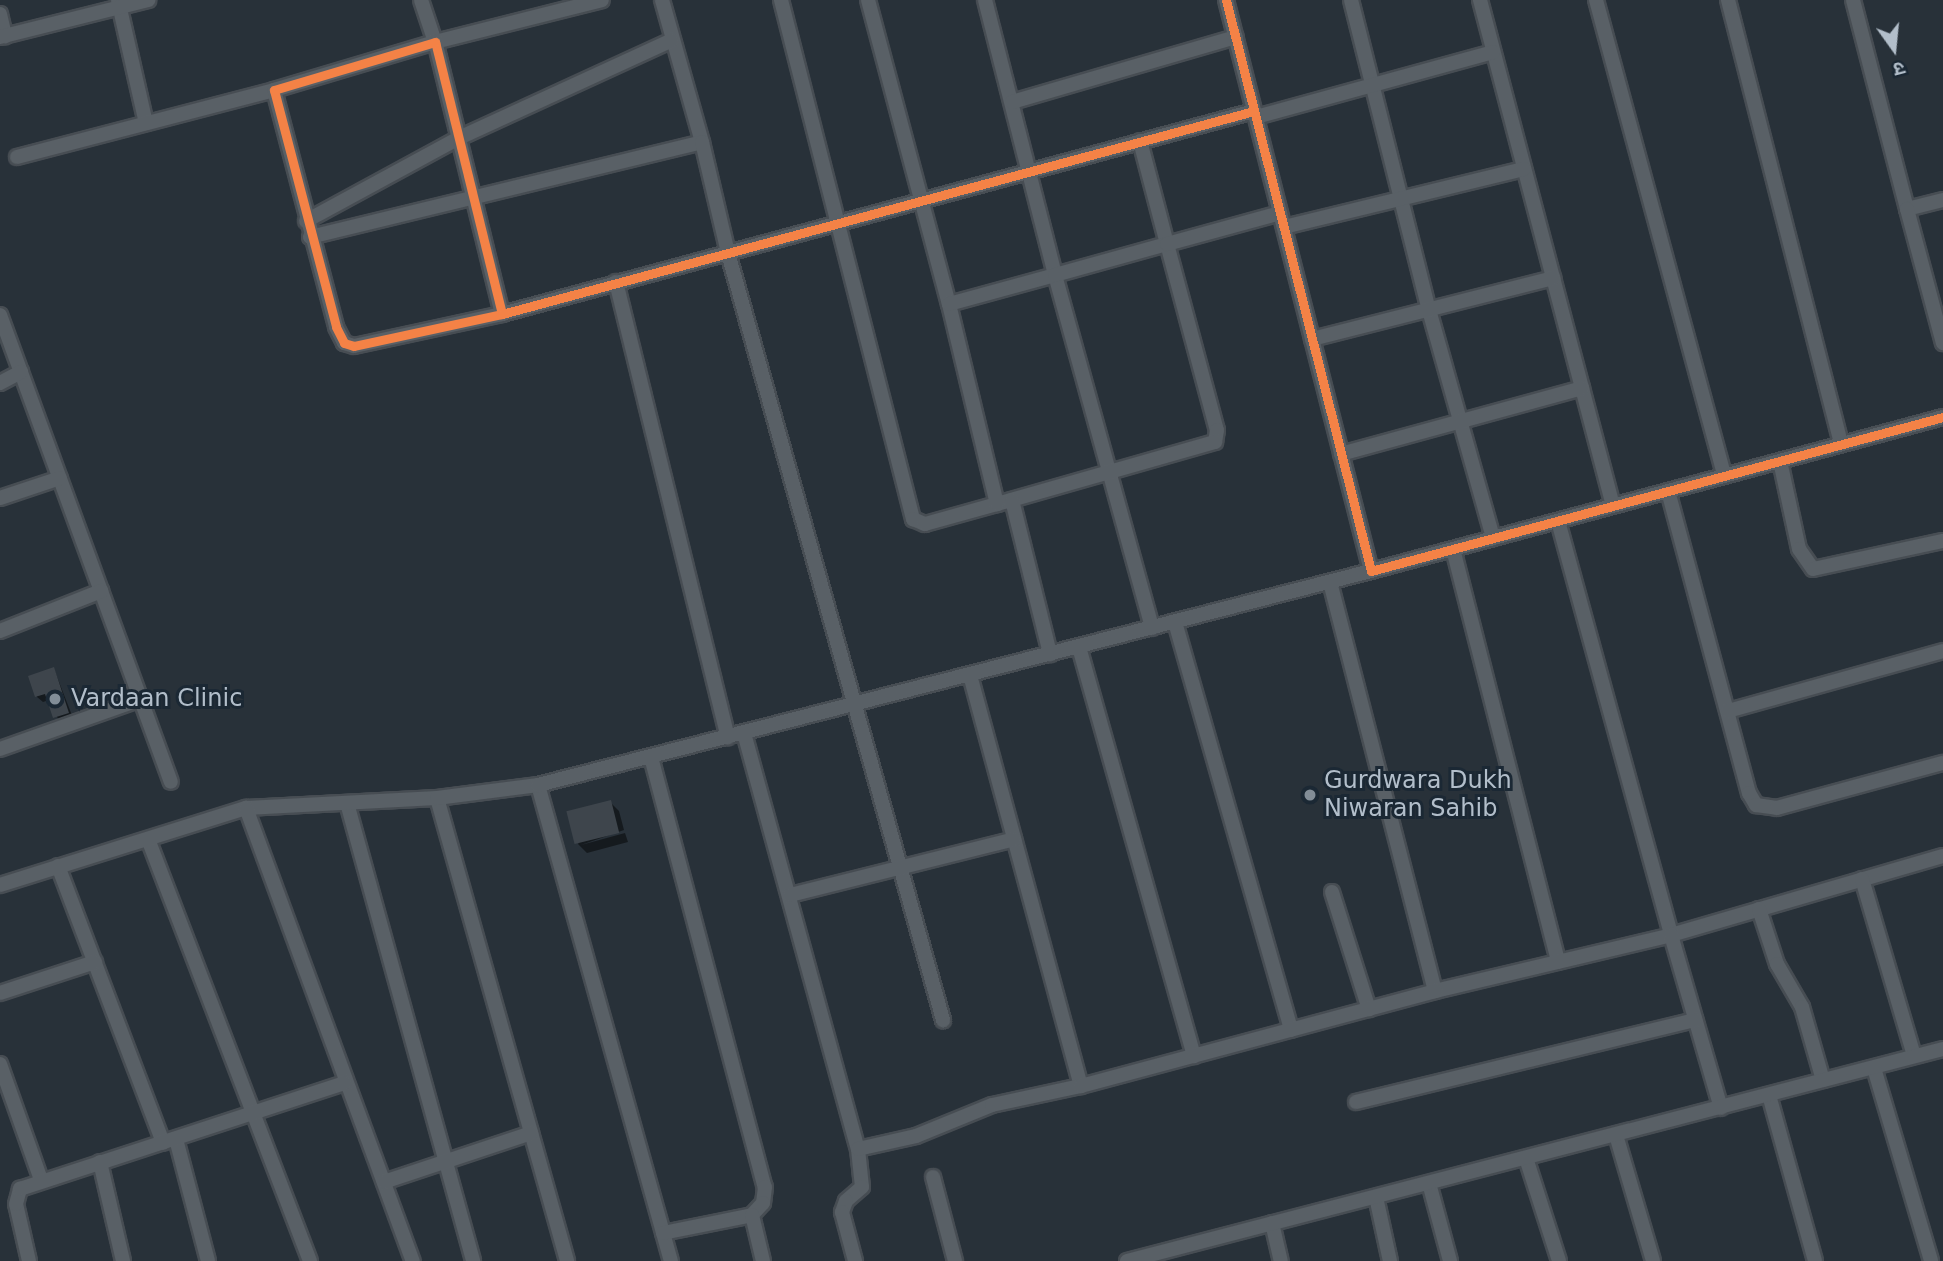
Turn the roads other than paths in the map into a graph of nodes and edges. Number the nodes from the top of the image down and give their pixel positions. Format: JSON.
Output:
{"nodes":[{"id":1,"x":148,"y":0,"type":"edge"},
{"id":2,"x":421,"y":0,"type":"edge"},
{"id":3,"x":602,"y":0,"type":"edge"},
{"id":4,"x":662,"y":0,"type":"edge"},
{"id":5,"x":781,"y":0,"type":"edge"},
{"id":6,"x":868,"y":0,"type":"edge"},
{"id":7,"x":1351,"y":0,"type":"edge"},
{"id":8,"x":1480,"y":0,"type":"edge"},
{"id":9,"x":1596,"y":0,"type":"edge"},
{"id":10,"x":1728,"y":0,"type":"edge"},
{"id":11,"x":1853,"y":0,"type":"edge"},
{"id":12,"x":990,"y":1,"type":"edge"},
{"id":13,"x":1229,"y":1,"type":"edge"},
{"id":14,"x":119,"y":3,"type":"edge"},
{"id":15,"x":0,"y":14,"type":"edge"},
{"id":16,"x":3,"y":37,"type":"edge"},
{"id":17,"x":1236,"y":37,"type":"junction"},
{"id":18,"x":673,"y":40,"type":"junction"},
{"id":19,"x":435,"y":43,"type":"junction"},
{"id":20,"x":1493,"y":52,"type":"junction"},
{"id":21,"x":1372,"y":85,"type":"junction"},
{"id":22,"x":274,"y":90,"type":"junction"},
{"id":23,"x":1012,"y":102,"type":"junction"},
{"id":24,"x":1255,"y":114,"type":"junction"},
{"id":25,"x":146,"y":123,"type":"junction"},
{"id":26,"x":459,"y":138,"type":"junction"},
{"id":27,"x":1140,"y":141,"type":"junction"},
{"id":28,"x":702,"y":142,"type":"junction"},
{"id":29,"x":17,"y":157,"type":"dead end"},
{"id":30,"x":1524,"y":169,"type":"junction"},
{"id":31,"x":1030,"y":171,"type":"junction"},
{"id":32,"x":474,"y":196,"type":"junction"},
{"id":33,"x":1401,"y":199,"type":"junction"},
{"id":34,"x":1943,"y":200,"type":"edge"},
{"id":35,"x":921,"y":201,"type":"junction"},
{"id":36,"x":1907,"y":209,"type":"junction"},
{"id":37,"x":306,"y":220,"type":"junction"},
{"id":38,"x":1282,"y":220,"type":"junction"},
{"id":39,"x":838,"y":223,"type":"junction"},
{"id":40,"x":310,"y":237,"type":"junction"},
{"id":41,"x":1167,"y":244,"type":"junction"},
{"id":42,"x":728,"y":253,"type":"junction"},
{"id":43,"x":1055,"y":275,"type":"junction"},
{"id":44,"x":1553,"y":278,"type":"junction"},
{"id":45,"x":616,"y":282,"type":"junction"},
{"id":46,"x":949,"y":304,"type":"junction"},
{"id":47,"x":1429,"y":310,"type":"junction"},
{"id":48,"x":502,"y":314,"type":"junction"},
{"id":49,"x":0,"y":315,"type":"edge"},
{"id":50,"x":1312,"y":340,"type":"junction"},
{"id":51,"x":1943,"y":343,"type":"edge"},
{"id":52,"x":21,"y":372,"type":"junction"},
{"id":53,"x":0,"y":383,"type":"edge"},
{"id":54,"x":1582,"y":388,"type":"junction"},
{"id":55,"x":1943,"y":417,"type":"edge"},
{"id":56,"x":1461,"y":420,"type":"junction"},
{"id":57,"x":1841,"y":444,"type":"junction"},
{"id":58,"x":1341,"y":454,"type":"junction"},
{"id":59,"x":1780,"y":461,"type":"junction"},
{"id":60,"x":1108,"y":474,"type":"junction"},
{"id":61,"x":1724,"y":475,"type":"junction"},
{"id":62,"x":60,"y":478,"type":"junction"},
{"id":63,"x":1668,"y":491,"type":"junction"},
{"id":64,"x":0,"y":498,"type":"edge"},
{"id":65,"x":1012,"y":500,"type":"junction"},
{"id":66,"x":997,"y":504,"type":"junction"},
{"id":67,"x":1613,"y":506,"type":"junction"},
{"id":68,"x":1558,"y":521,"type":"junction"},
{"id":69,"x":1493,"y":538,"type":"junction"},
{"id":70,"x":1943,"y":541,"type":"edge"},
{"id":71,"x":1453,"y":549,"type":"junction"},
{"id":72,"x":1371,"y":571,"type":"junction"},
{"id":73,"x":1331,"y":582,"type":"junction"},
{"id":74,"x":101,"y":591,"type":"junction"},
{"id":75,"x":1175,"y":622,"type":"junction"},
{"id":76,"x":1152,"y":628,"type":"junction"},
{"id":77,"x":0,"y":631,"type":"edge"},
{"id":78,"x":1079,"y":647,"type":"junction"},
{"id":79,"x":1943,"y":651,"type":"edge"},
{"id":80,"x":1050,"y":654,"type":"junction"},
{"id":81,"x":970,"y":675,"type":"junction"},
{"id":82,"x":141,"y":699,"type":"junction"},
{"id":83,"x":854,"y":705,"type":"junction"},
{"id":84,"x":1728,"y":711,"type":"junction"},
{"id":85,"x":744,"y":733,"type":"junction"},
{"id":86,"x":727,"y":737,"type":"junction"},
{"id":87,"x":0,"y":749,"type":"edge"},
{"id":88,"x":650,"y":757,"type":"junction"},
{"id":89,"x":1943,"y":763,"type":"edge"},
{"id":90,"x":171,"y":782,"type":"dead end"},
{"id":91,"x":538,"y":785,"type":"junction"},
{"id":92,"x":437,"y":798,"type":"junction"},
{"id":93,"x":347,"y":803,"type":"junction"},
{"id":94,"x":246,"y":808,"type":"junction"},
{"id":95,"x":149,"y":839,"type":"junction"},
{"id":96,"x":1014,"y":839,"type":"junction"},
{"id":97,"x":1943,"y":856,"type":"edge"},
{"id":98,"x":58,"y":866,"type":"junction"},
{"id":99,"x":900,"y":868,"type":"junction"},
{"id":100,"x":1862,"y":879,"type":"junction"},
{"id":101,"x":0,"y":885,"type":"edge"},
{"id":102,"x":1332,"y":892,"type":"dead end"},
{"id":103,"x":790,"y":895,"type":"junction"},
{"id":104,"x":1759,"y":909,"type":"junction"},
{"id":105,"x":1671,"y":935,"type":"junction"},
{"id":106,"x":95,"y":961,"type":"junction"},
{"id":107,"x":1558,"y":962,"type":"junction"},
{"id":108,"x":1435,"y":991,"type":"junction"},
{"id":109,"x":0,"y":993,"type":"edge"},
{"id":110,"x":1369,"y":1009,"type":"junction"},
{"id":111,"x":943,"y":1020,"type":"dead end"},
{"id":112,"x":1695,"y":1020,"type":"junction"},
{"id":113,"x":1291,"y":1030,"type":"junction"},
{"id":114,"x":1943,"y":1049,"type":"edge"},
{"id":115,"x":1194,"y":1056,"type":"junction"},
{"id":116,"x":1914,"y":1056,"type":"junction"},
{"id":117,"x":0,"y":1064,"type":"edge"},
{"id":118,"x":1874,"y":1068,"type":"junction"},
{"id":119,"x":1823,"y":1080,"type":"junction"},
{"id":120,"x":345,"y":1083,"type":"junction"},
{"id":121,"x":1081,"y":1086,"type":"junction"},
{"id":122,"x":1769,"y":1095,"type":"junction"},
{"id":123,"x":6,"y":1099,"type":"edge"},
{"id":124,"x":1356,"y":1102,"type":"dead end"},
{"id":125,"x":1720,"y":1108,"type":"junction"},
{"id":126,"x":253,"y":1114,"type":"junction"},
{"id":127,"x":531,"y":1133,"type":"junction"},
{"id":128,"x":1616,"y":1135,"type":"junction"},
{"id":129,"x":170,"y":1141,"type":"junction"},
{"id":130,"x":858,"y":1149,"type":"junction"},
{"id":131,"x":1526,"y":1158,"type":"junction"},
{"id":132,"x":446,"y":1161,"type":"junction"},
{"id":133,"x":100,"y":1163,"type":"junction"},
{"id":134,"x":933,"y":1177,"type":"dead end"},
{"id":135,"x":41,"y":1180,"type":"junction"},
{"id":136,"x":384,"y":1182,"type":"junction"},
{"id":137,"x":1429,"y":1183,"type":"junction"},
{"id":138,"x":1376,"y":1197,"type":"junction"},
{"id":139,"x":752,"y":1215,"type":"junction"},
{"id":140,"x":1272,"y":1223,"type":"junction"},
{"id":141,"x":663,"y":1233,"type":"junction"},
{"id":142,"x":1185,"y":1254,"type":"edge"},
{"id":143,"x":29,"y":1261,"type":"edge"},
{"id":144,"x":123,"y":1261,"type":"edge"},
{"id":145,"x":208,"y":1261,"type":"edge"},
{"id":146,"x":310,"y":1261,"type":"edge"},
{"id":147,"x":413,"y":1261,"type":"edge"},
{"id":148,"x":474,"y":1261,"type":"edge"},
{"id":149,"x":567,"y":1261,"type":"edge"},
{"id":150,"x":671,"y":1261,"type":"edge"},
{"id":151,"x":763,"y":1261,"type":"edge"},
{"id":152,"x":855,"y":1261,"type":"edge"},
{"id":153,"x":955,"y":1261,"type":"edge"},
{"id":154,"x":1128,"y":1261,"type":"edge"},
{"id":155,"x":1281,"y":1261,"type":"edge"},
{"id":156,"x":1390,"y":1261,"type":"edge"},
{"id":157,"x":1450,"y":1261,"type":"edge"},
{"id":158,"x":1559,"y":1261,"type":"edge"},
{"id":159,"x":1653,"y":1261,"type":"edge"},
{"id":160,"x":1815,"y":1261,"type":"edge"},
{"id":161,"x":1931,"y":1261,"type":"edge"}],
"edges":[{"from":1,"to":14,"type":"street"},
{"from":2,"to":19,"type":"street"},
{"from":3,"to":19,"type":"street"},
{"from":4,"to":18,"type":"street"},
{"from":5,"to":39,"type":"street"},
{"from":6,"to":35,"type":"street"},
{"from":7,"to":21,"type":"street"},
{"from":8,"to":20,"type":"street"},
{"from":9,"to":61,"type":"street"},
{"from":10,"to":57,"type":"street"},
{"from":11,"to":36,"type":"street"},
{"from":12,"to":23,"type":"street"},
{"from":13,"to":17,"type":"street"},
{"from":14,"to":16,"type":"street"},
{"from":14,"to":25,"type":"street"},
{"from":15,"to":16,"type":"street"},
{"from":17,"to":23,"type":"street"},
{"from":17,"to":24,"type":"street"},
{"from":18,"to":26,"type":"street"},
{"from":18,"to":28,"type":"street"},
{"from":19,"to":22,"type":"street"},
{"from":19,"to":26,"type":"street"},
{"from":20,"to":21,"type":"street"},
{"from":20,"to":30,"type":"street"},
{"from":21,"to":24,"type":"street"},
{"from":21,"to":33,"type":"street"},
{"from":22,"to":25,"type":"street"},
{"from":22,"to":37,"type":"street"},
{"from":23,"to":31,"type":"street"},
{"from":24,"to":27,"type":"street"},
{"from":24,"to":38,"type":"street"},
{"from":25,"to":29,"type":"street"},
{"from":26,"to":32,"type":"street"},
{"from":26,"to":37,"type":"street"},
{"from":27,"to":31,"type":"street"},
{"from":27,"to":41,"type":"street"},
{"from":28,"to":32,"type":"street"},
{"from":28,"to":42,"type":"street"},
{"from":30,"to":33,"type":"street"},
{"from":30,"to":44,"type":"street"},
{"from":31,"to":35,"type":"street"},
{"from":31,"to":43,"type":"street"},
{"from":32,"to":40,"type":"street"},
{"from":32,"to":48,"type":"street"},
{"from":33,"to":38,"type":"street"},
{"from":33,"to":47,"type":"street"},
{"from":34,"to":36,"type":"street"},
{"from":35,"to":39,"type":"street"},
{"from":35,"to":46,"type":"street"},
{"from":36,"to":51,"type":"street"},
{"from":37,"to":40,"type":"street"},
{"from":38,"to":41,"type":"street"},
{"from":38,"to":50,"type":"street"},
{"from":39,"to":42,"type":"street"},
{"from":39,"to":66,"type":"street"},
{"from":40,"to":48,"type":"street"},
{"from":41,"to":43,"type":"street"},
{"from":41,"to":60,"type":"street"},
{"from":42,"to":45,"type":"street"},
{"from":42,"to":83,"type":"street"},
{"from":43,"to":46,"type":"street"},
{"from":43,"to":60,"type":"street"},
{"from":44,"to":47,"type":"street"},
{"from":44,"to":54,"type":"street"},
{"from":45,"to":48,"type":"street"},
{"from":45,"to":86,"type":"street"},
{"from":46,"to":66,"type":"street"},
{"from":47,"to":50,"type":"street"},
{"from":47,"to":56,"type":"street"},
{"from":49,"to":52,"type":"street"},
{"from":50,"to":58,"type":"street"},
{"from":52,"to":53,"type":"street"},
{"from":52,"to":62,"type":"street"},
{"from":54,"to":56,"type":"street"},
{"from":54,"to":67,"type":"street"},
{"from":55,"to":57,"type":"street"},
{"from":56,"to":58,"type":"street"},
{"from":56,"to":69,"type":"street"},
{"from":57,"to":59,"type":"street"},
{"from":58,"to":72,"type":"street"},
{"from":59,"to":61,"type":"street"},
{"from":59,"to":70,"type":"street"},
{"from":60,"to":65,"type":"street"},
{"from":60,"to":76,"type":"street"},
{"from":61,"to":63,"type":"street"},
{"from":62,"to":64,"type":"street"},
{"from":62,"to":74,"type":"street"},
{"from":63,"to":67,"type":"street"},
{"from":63,"to":84,"type":"street"},
{"from":65,"to":66,"type":"street"},
{"from":65,"to":80,"type":"street"},
{"from":67,"to":68,"type":"street"},
{"from":68,"to":69,"type":"street"},
{"from":68,"to":105,"type":"street"},
{"from":69,"to":71,"type":"street"},
{"from":71,"to":72,"type":"street"},
{"from":71,"to":107,"type":"street"},
{"from":72,"to":73,"type":"street"},
{"from":73,"to":75,"type":"street"},
{"from":73,"to":108,"type":"street"},
{"from":74,"to":77,"type":"street"},
{"from":74,"to":82,"type":"street"},
{"from":75,"to":76,"type":"street"},
{"from":75,"to":113,"type":"street"},
{"from":76,"to":78,"type":"street"},
{"from":78,"to":80,"type":"street"},
{"from":78,"to":115,"type":"street"},
{"from":79,"to":84,"type":"street"},
{"from":80,"to":81,"type":"street"},
{"from":81,"to":83,"type":"street"},
{"from":81,"to":96,"type":"street"},
{"from":82,"to":87,"type":"street"},
{"from":82,"to":90,"type":"street"},
{"from":83,"to":85,"type":"street"},
{"from":83,"to":99,"type":"street"},
{"from":84,"to":89,"type":"street"},
{"from":85,"to":86,"type":"street"},
{"from":85,"to":103,"type":"street"},
{"from":86,"to":88,"type":"street"},
{"from":88,"to":91,"type":"street"},
{"from":88,"to":139,"type":"street"},
{"from":91,"to":92,"type":"street"},
{"from":91,"to":141,"type":"street"},
{"from":92,"to":93,"type":"street"},
{"from":92,"to":127,"type":"street"},
{"from":93,"to":94,"type":"street"},
{"from":93,"to":132,"type":"street"},
{"from":94,"to":95,"type":"street"},
{"from":94,"to":120,"type":"street"},
{"from":95,"to":98,"type":"street"},
{"from":95,"to":126,"type":"street"},
{"from":96,"to":99,"type":"street"},
{"from":96,"to":121,"type":"street"},
{"from":97,"to":100,"type":"street"},
{"from":98,"to":101,"type":"street"},
{"from":98,"to":106,"type":"street"},
{"from":99,"to":103,"type":"street"},
{"from":99,"to":111,"type":"street"},
{"from":100,"to":104,"type":"street"},
{"from":100,"to":116,"type":"street"},
{"from":102,"to":110,"type":"street"},
{"from":103,"to":130,"type":"street"},
{"from":104,"to":105,"type":"street"},
{"from":104,"to":119,"type":"street"},
{"from":105,"to":107,"type":"street"},
{"from":105,"to":112,"type":"street"},
{"from":106,"to":109,"type":"street"},
{"from":106,"to":129,"type":"street"},
{"from":107,"to":108,"type":"street"},
{"from":108,"to":110,"type":"street"},
{"from":110,"to":113,"type":"street"},
{"from":112,"to":124,"type":"street"},
{"from":112,"to":125,"type":"street"},
{"from":113,"to":115,"type":"street"},
{"from":114,"to":116,"type":"street"},
{"from":115,"to":121,"type":"street"},
{"from":116,"to":118,"type":"street"},
{"from":117,"to":123,"type":"street"},
{"from":118,"to":119,"type":"street"},
{"from":118,"to":161,"type":"street"},
{"from":119,"to":122,"type":"street"},
{"from":120,"to":126,"type":"street"},
{"from":120,"to":136,"type":"street"},
{"from":121,"to":130,"type":"street"},
{"from":122,"to":125,"type":"street"},
{"from":122,"to":160,"type":"street"},
{"from":123,"to":135,"type":"street"},
{"from":125,"to":128,"type":"street"},
{"from":126,"to":129,"type":"street"},
{"from":126,"to":146,"type":"street"},
{"from":127,"to":132,"type":"street"},
{"from":127,"to":149,"type":"street"},
{"from":128,"to":131,"type":"street"},
{"from":128,"to":159,"type":"street"},
{"from":129,"to":133,"type":"street"},
{"from":129,"to":145,"type":"street"},
{"from":130,"to":152,"type":"street"},
{"from":131,"to":137,"type":"street"},
{"from":131,"to":158,"type":"street"},
{"from":132,"to":136,"type":"street"},
{"from":132,"to":148,"type":"street"},
{"from":133,"to":135,"type":"street"},
{"from":133,"to":144,"type":"street"},
{"from":134,"to":153,"type":"street"},
{"from":135,"to":143,"type":"street"},
{"from":136,"to":147,"type":"street"},
{"from":137,"to":138,"type":"street"},
{"from":137,"to":157,"type":"street"},
{"from":138,"to":140,"type":"street"},
{"from":138,"to":156,"type":"street"},
{"from":139,"to":141,"type":"street"},
{"from":139,"to":151,"type":"street"},
{"from":140,"to":142,"type":"street"},
{"from":140,"to":155,"type":"street"},
{"from":141,"to":150,"type":"street"},
{"from":142,"to":154,"type":"street"}]}
